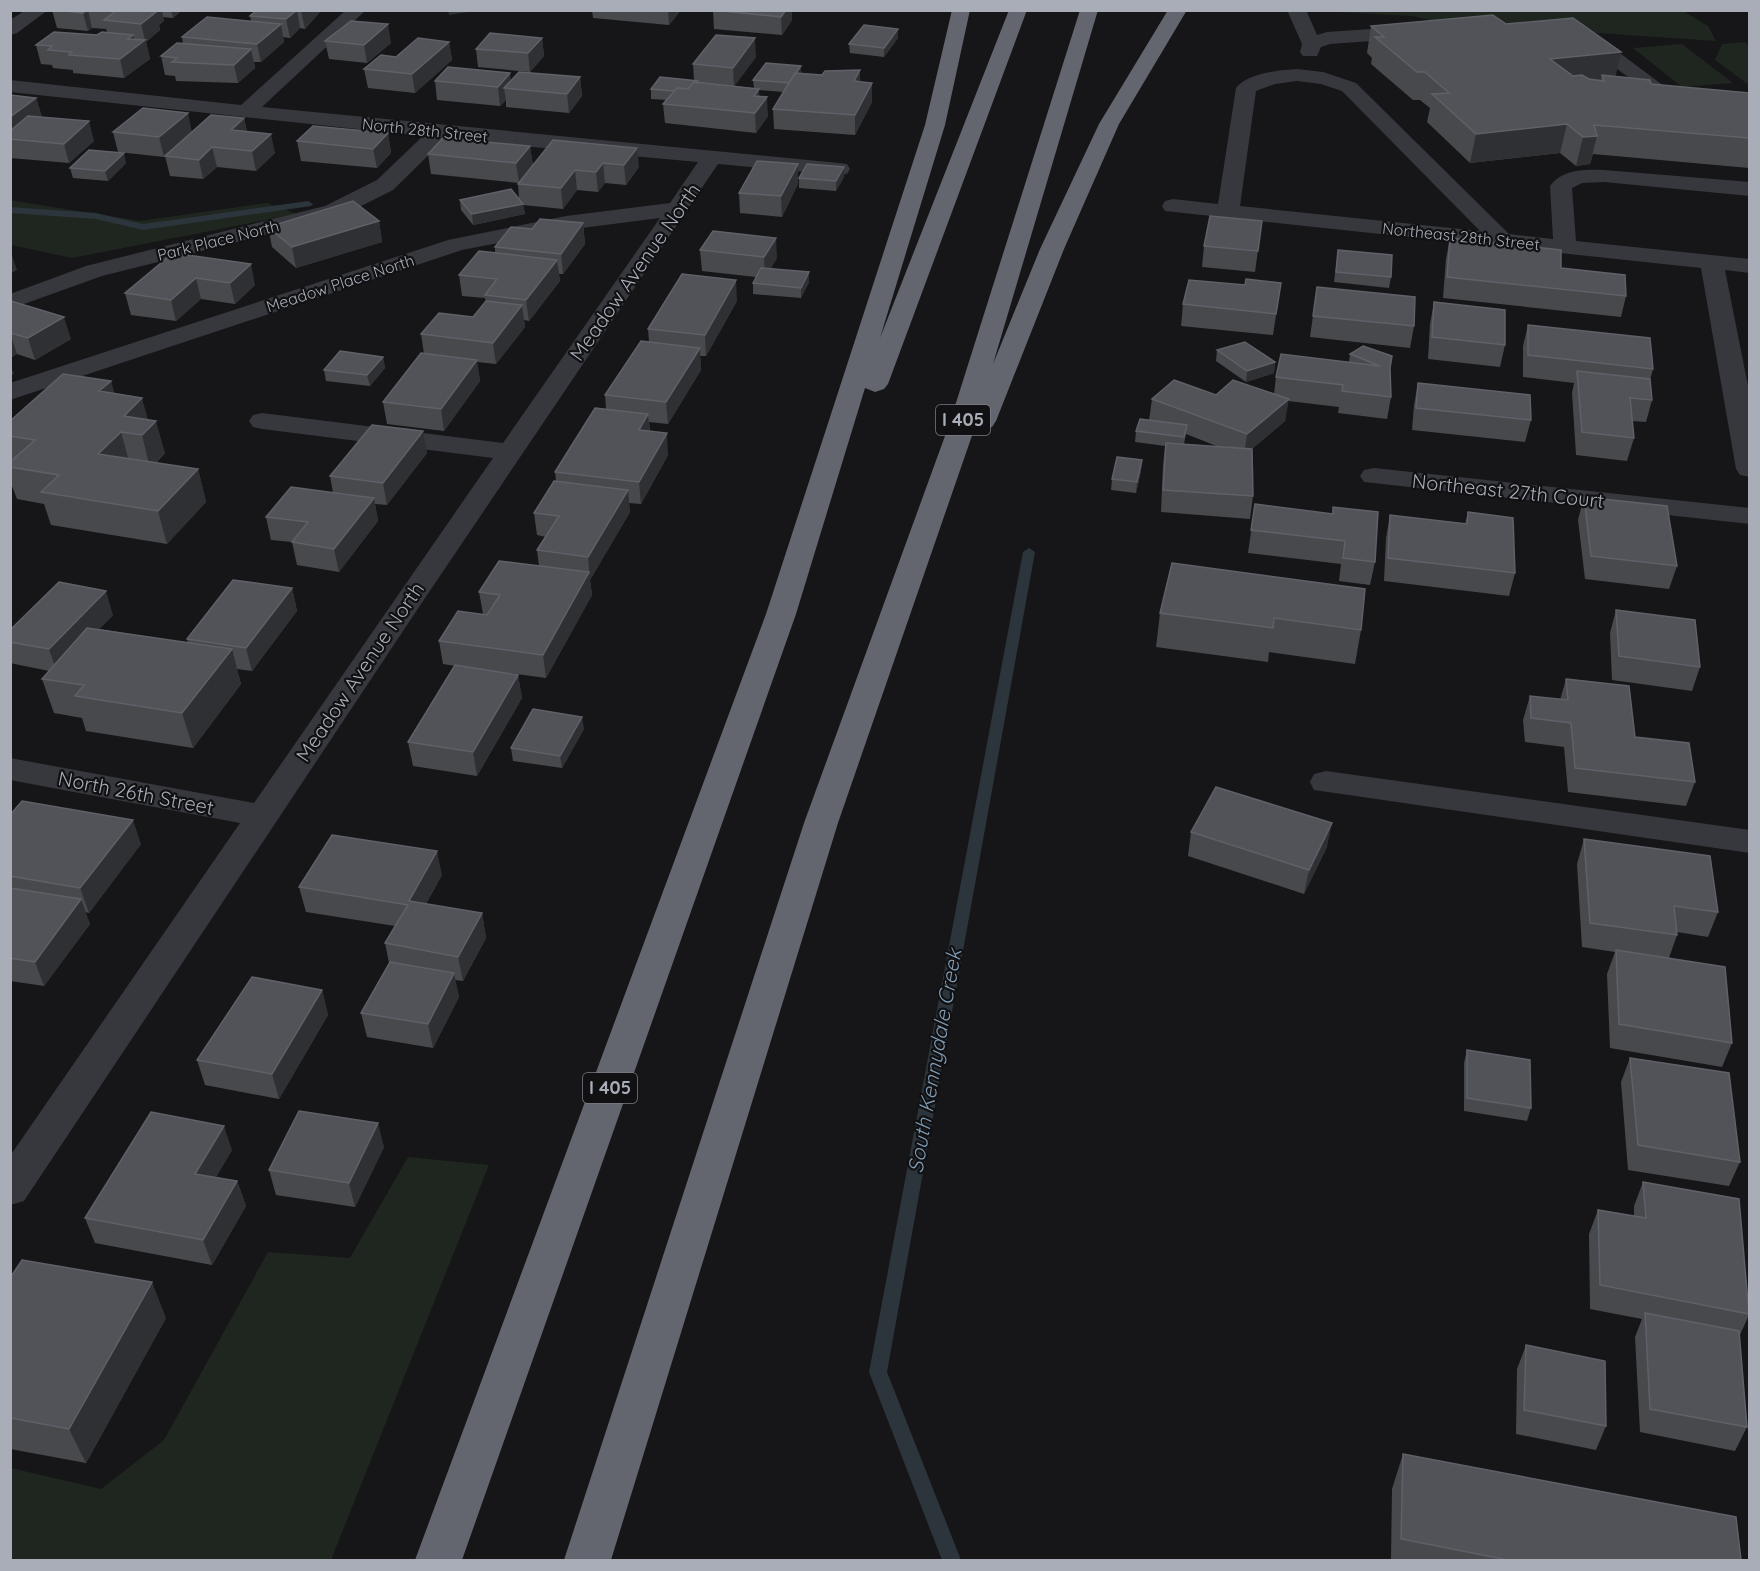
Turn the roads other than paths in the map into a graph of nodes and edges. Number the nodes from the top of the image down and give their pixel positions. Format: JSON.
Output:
{"nodes":[{"id":1,"x":39,"y":10,"type":"edge"},
{"id":2,"x":357,"y":10,"type":"edge"},
{"id":3,"x":961,"y":10,"type":"edge"},
{"id":4,"x":1018,"y":10,"type":"edge"},
{"id":5,"x":1089,"y":10,"type":"edge"},
{"id":6,"x":1178,"y":10,"type":"edge"},
{"id":7,"x":1296,"y":10,"type":"edge"},
{"id":8,"x":12,"y":27,"type":"edge"},
{"id":9,"x":1429,"y":31,"type":"edge"},
{"id":10,"x":1556,"y":38,"type":"edge"},
{"id":11,"x":10,"y":86,"type":"edge"},
{"id":12,"x":1678,"y":104,"type":"edge"},
{"id":13,"x":246,"y":111,"type":"junction"},
{"id":14,"x":440,"y":132,"type":"junction"},
{"id":15,"x":712,"y":158,"type":"junction"},
{"id":16,"x":839,"y":169,"type":"edge"},
{"id":17,"x":1749,"y":189,"type":"edge"},
{"id":18,"x":1173,"y":206,"type":"dead end"},
{"id":19,"x":678,"y":209,"type":"junction"},
{"id":20,"x":1228,"y":211,"type":"junction"},
{"id":21,"x":1502,"y":240,"type":"junction"},
{"id":22,"x":1565,"y":247,"type":"junction"},
{"id":23,"x":1712,"y":263,"type":"junction"},
{"id":24,"x":1749,"y":266,"type":"edge"},
{"id":25,"x":10,"y":302,"type":"edge"},
{"id":26,"x":1742,"y":390,"type":"edge"},
{"id":27,"x":10,"y":392,"type":"edge"},
{"id":28,"x":262,"y":421,"type":"dead end"},
{"id":29,"x":510,"y":452,"type":"junction"},
{"id":30,"x":1749,"y":469,"type":"edge"},
{"id":31,"x":1374,"y":476,"type":"dead end"},
{"id":32,"x":1749,"y":516,"type":"edge"},
{"id":33,"x":781,"y":614,"type":"junction"},
{"id":34,"x":10,"y":769,"type":"edge"},
{"id":35,"x":1326,"y":782,"type":"dead end"},
{"id":36,"x":262,"y":816,"type":"junction"},
{"id":37,"x":821,"y":823,"type":"junction"},
{"id":38,"x":1749,"y":842,"type":"edge"},
{"id":39,"x":10,"y":1189,"type":"edge"},
{"id":40,"x":438,"y":1560,"type":"edge"},
{"id":41,"x":586,"y":1560,"type":"edge"}],
"edges":[{"from":1,"to":8,"type":"street"},
{"from":2,"to":13,"type":"street"},
{"from":3,"to":33,"type":"highway"},
{"from":4,"to":33,"type":"highway","number":"I 405"},
{"from":5,"to":37,"type":"highway","number":"I 405"},
{"from":6,"to":37,"type":"highway"},
{"from":7,"to":9,"type":"street"},
{"from":10,"to":12,"type":"street"},
{"from":11,"to":13,"type":"street","name":"North 28th Street"},
{"from":13,"to":14,"type":"street","name":"North 28th Street"},
{"from":14,"to":15,"type":"street","name":"North 28th Street"},
{"from":14,"to":25,"type":"street","name":"Park Place North"},
{"from":15,"to":16,"type":"street","name":"North 28th Street"},
{"from":15,"to":19,"type":"street","name":"Meadow Avenue North"},
{"from":17,"to":22,"type":"street"},
{"from":18,"to":20,"type":"street","name":"Northeast 28th Street"},
{"from":19,"to":27,"type":"street","name":"Meadow Place North"},
{"from":19,"to":29,"type":"street","name":"Meadow Avenue North"},
{"from":20,"to":21,"type":"street","name":"Northeast 28th Street"},
{"from":20,"to":21,"type":"street"},
{"from":21,"to":22,"type":"street","name":"Northeast 28th Street"},
{"from":22,"to":23,"type":"street","name":"Northeast 28th Street"},
{"from":23,"to":24,"type":"street","name":"Northeast 28th Street"},
{"from":23,"to":26,"type":"street"},
{"from":26,"to":30,"type":"street"},
{"from":28,"to":29,"type":"street"},
{"from":29,"to":36,"type":"street","name":"Meadow Avenue North"},
{"from":31,"to":32,"type":"street","name":"Northeast 27th Court"},
{"from":33,"to":40,"type":"highway","number":"I 405"},
{"from":34,"to":36,"type":"street","name":"North 26th Street"},
{"from":35,"to":38,"type":"street"},
{"from":36,"to":39,"type":"street","name":"Meadow Avenue North"},
{"from":37,"to":41,"type":"highway","number":"I 405"}]}
